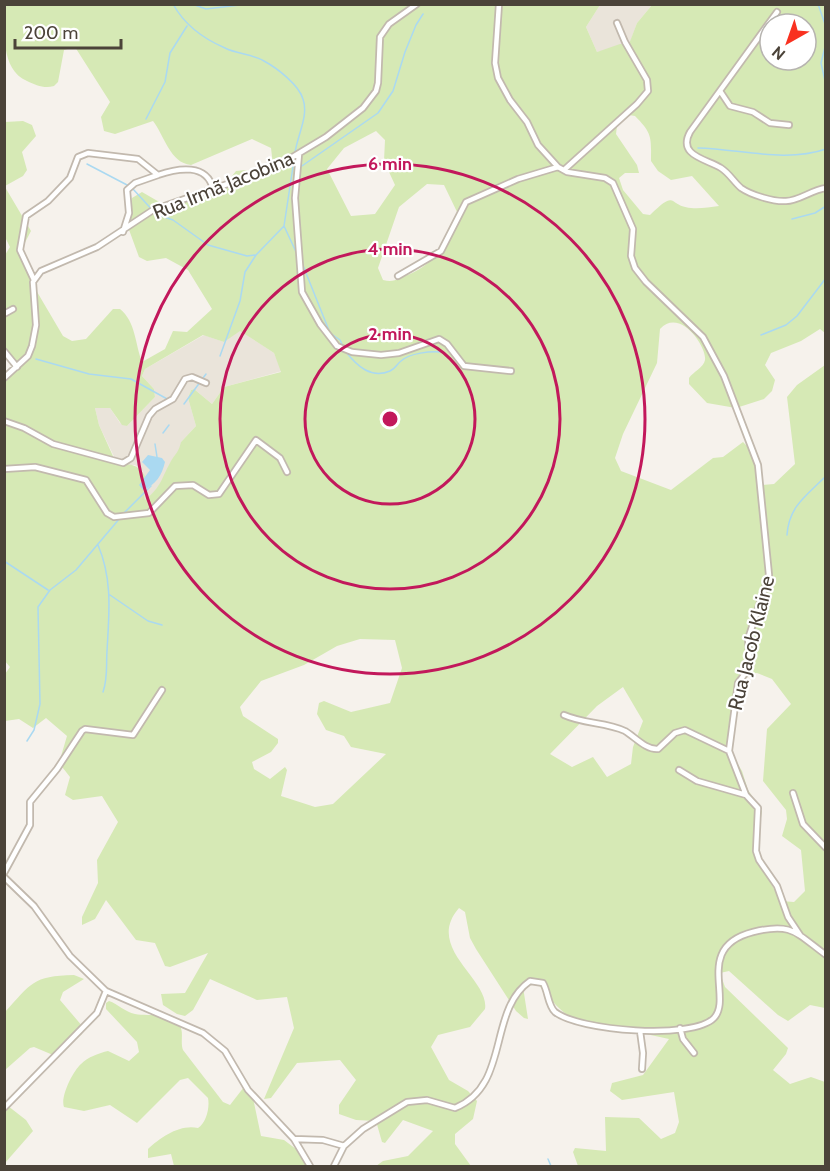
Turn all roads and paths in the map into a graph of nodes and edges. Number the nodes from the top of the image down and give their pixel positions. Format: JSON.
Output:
{"nodes":[{"id":1,"x":417,"y":4,"type":"edge"},
{"id":2,"x":499,"y":4,"type":"edge"},
{"id":3,"x":617,"y":23,"type":"dead end"},
{"id":4,"x":758,"y":39,"type":"edge"},
{"id":5,"x":720,"y":92,"type":"junction"},
{"id":6,"x":789,"y":125,"type":"dead end"},
{"id":7,"x":299,"y":154,"type":"junction"},
{"id":8,"x":558,"y":167,"type":"junction"},
{"id":9,"x":564,"y":170,"type":"junction"},
{"id":10,"x":158,"y":175,"type":"junction"},
{"id":11,"x":213,"y":189,"type":"junction"},
{"id":12,"x":825,"y":189,"type":"edge"},
{"id":13,"x":123,"y":232,"type":"junction"},
{"id":14,"x":398,"y":276,"type":"dead end"},
{"id":15,"x":34,"y":280,"type":"junction"},
{"id":16,"x":13,"y":309,"type":"dead end"},
{"id":17,"x":4,"y":314,"type":"edge"},
{"id":18,"x":4,"y":351,"type":"edge"},
{"id":19,"x":17,"y":367,"type":"junction"},
{"id":20,"x":511,"y":371,"type":"dead end"},
{"id":21,"x":4,"y":378,"type":"edge"},
{"id":22,"x":206,"y":383,"type":"dead end"},
{"id":23,"x":4,"y":421,"type":"edge"},
{"id":24,"x":4,"y":469,"type":"edge"},
{"id":25,"x":287,"y":472,"type":"dead end"},
{"id":26,"x":162,"y":690,"type":"dead end"},
{"id":27,"x":564,"y":715,"type":"dead end"},
{"id":28,"x":729,"y":751,"type":"junction"},
{"id":29,"x":679,"y":770,"type":"dead end"},
{"id":30,"x":793,"y":793,"type":"dead end"},
{"id":31,"x":746,"y":795,"type":"junction"},
{"id":32,"x":825,"y":848,"type":"edge"},
{"id":33,"x":4,"y":875,"type":"edge"},
{"id":34,"x":800,"y":934,"type":"junction"},
{"id":35,"x":825,"y":955,"type":"edge"},
{"id":36,"x":106,"y":991,"type":"junction"},
{"id":37,"x":680,"y":1028,"type":"junction"},
{"id":38,"x":640,"y":1031,"type":"junction"},
{"id":39,"x":694,"y":1053,"type":"dead end"},
{"id":40,"x":642,"y":1069,"type":"dead end"},
{"id":41,"x":4,"y":1108,"type":"edge"},
{"id":42,"x":294,"y":1139,"type":"junction"},
{"id":43,"x":344,"y":1146,"type":"junction"},
{"id":44,"x":310,"y":1167,"type":"edge"},
{"id":45,"x":334,"y":1167,"type":"edge"}],
"edges":[{"from":1,"to":7,"type":"street","name":"Rua Irmã Jacobina"},
{"from":2,"to":8,"type":"street","name":"Rua Jacob Klaine"},
{"from":3,"to":9,"type":"street"},
{"from":4,"to":5,"type":"street"},
{"from":5,"to":6,"type":"street"},
{"from":5,"to":12,"type":"street"},
{"from":7,"to":11,"type":"street","name":"Rua Irmã Jacobina"},
{"from":7,"to":20,"type":"street"},
{"from":8,"to":9,"type":"street","name":"Rua Jacob Klaine"},
{"from":8,"to":14,"type":"street"},
{"from":9,"to":28,"type":"street","name":"Rua Jacob Klaine"},
{"from":10,"to":11,"type":"street"},
{"from":10,"to":13,"type":"street"},
{"from":10,"to":15,"type":"street"},
{"from":11,"to":13,"type":"street","name":"Rua Irmã Jacobina"},
{"from":13,"to":15,"type":"street","name":"Rua Irmã Jacobina"},
{"from":15,"to":19,"type":"street"},
{"from":16,"to":17,"type":"street"},
{"from":18,"to":19,"type":"street"},
{"from":19,"to":21,"type":"street"},
{"from":22,"to":23,"type":"street"},
{"from":24,"to":25,"type":"street"},
{"from":26,"to":33,"type":"street"},
{"from":27,"to":28,"type":"street"},
{"from":28,"to":31,"type":"street","name":"Rua Jacob Klaine"},
{"from":29,"to":31,"type":"street"},
{"from":30,"to":32,"type":"street"},
{"from":31,"to":34,"type":"street","name":"Rua Jacob Klaine"},
{"from":33,"to":36,"type":"street"},
{"from":34,"to":35,"type":"street"},
{"from":34,"to":37,"type":"street"},
{"from":36,"to":41,"type":"street"},
{"from":36,"to":42,"type":"street"},
{"from":37,"to":38,"type":"street"},
{"from":37,"to":39,"type":"street"},
{"from":38,"to":40,"type":"street"},
{"from":38,"to":43,"type":"street"},
{"from":42,"to":43,"type":"street"},
{"from":42,"to":44,"type":"street"},
{"from":43,"to":45,"type":"street"}]}
